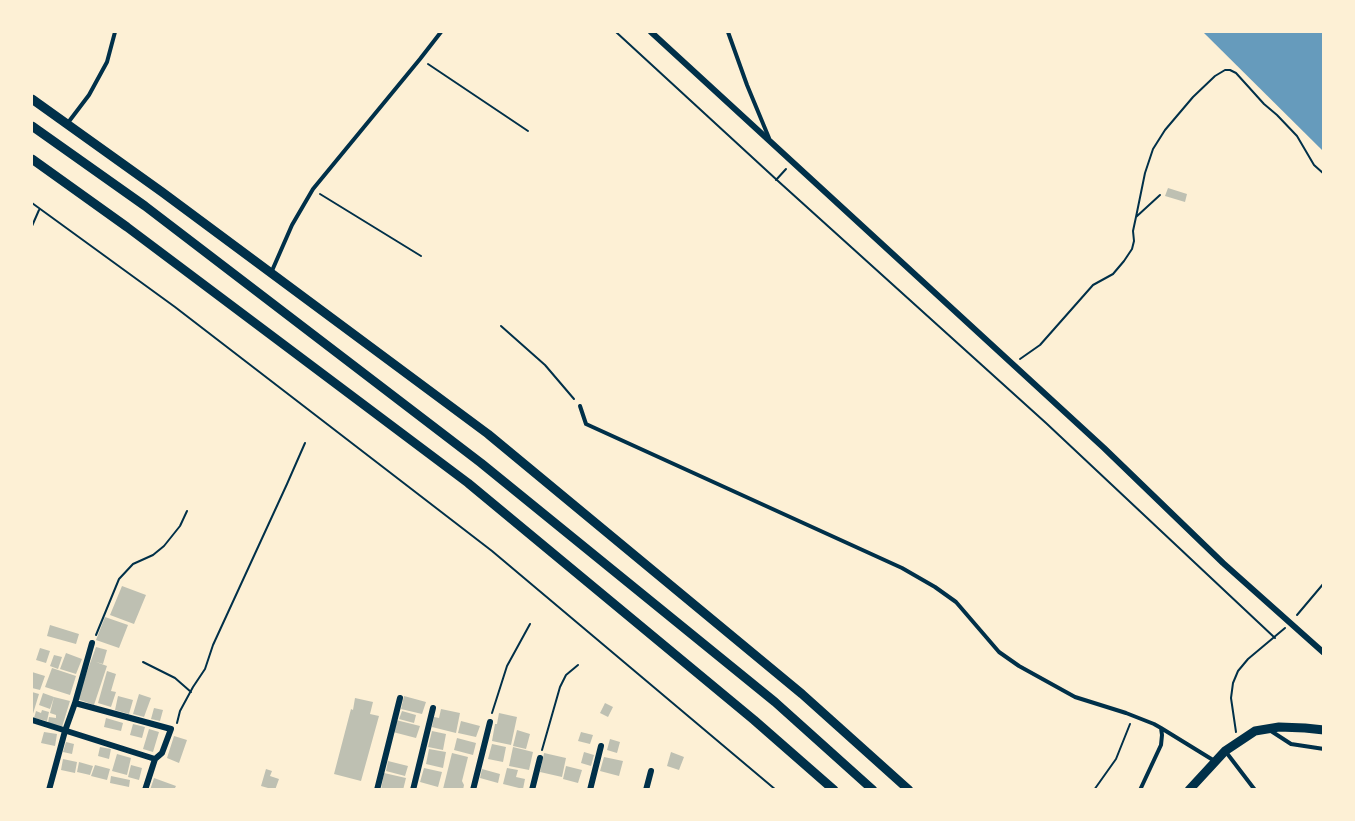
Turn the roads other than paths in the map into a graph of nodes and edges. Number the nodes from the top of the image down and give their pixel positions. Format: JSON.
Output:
{"nodes":[{"id":1,"x":116,"y":32,"type":"edge"},
{"id":2,"x":441,"y":32,"type":"edge"},
{"id":3,"x":651,"y":32,"type":"edge"},
{"id":4,"x":728,"y":32,"type":"edge"},
{"id":5,"x":32,"y":99,"type":"edge"},
{"id":6,"x":67,"y":124,"type":"junction"},
{"id":7,"x":32,"y":126,"type":"edge"},
{"id":8,"x":771,"y":142,"type":"junction"},
{"id":9,"x":32,"y":159,"type":"edge"},
{"id":10,"x":271,"y":273,"type":"junction"},
{"id":11,"x":580,"y":406,"type":"road end"},
{"id":12,"x":93,"y":643,"type":"road end"},
{"id":13,"x":1323,"y":653,"type":"edge"},
{"id":14,"x":400,"y":698,"type":"dead end"},
{"id":15,"x":75,"y":703,"type":"junction"},
{"id":16,"x":433,"y":708,"type":"dead end"},
{"id":17,"x":32,"y":720,"type":"edge"},
{"id":18,"x":489,"y":722,"type":"road end"},
{"id":19,"x":1161,"y":728,"type":"junction"},
{"id":20,"x":1268,"y":729,"type":"junction"},
{"id":21,"x":1323,"y":730,"type":"edge"},
{"id":22,"x":65,"y":731,"type":"junction"},
{"id":23,"x":601,"y":746,"type":"dead end"},
{"id":24,"x":1323,"y":749,"type":"edge"},
{"id":25,"x":1225,"y":751,"type":"junction"},
{"id":26,"x":540,"y":758,"type":"road end"},
{"id":27,"x":155,"y":759,"type":"junction"},
{"id":28,"x":1215,"y":762,"type":"junction"},
{"id":29,"x":651,"y":771,"type":"dead end"},
{"id":30,"x":49,"y":789,"type":"edge"},
{"id":31,"x":145,"y":789,"type":"edge"},
{"id":32,"x":377,"y":789,"type":"edge"},
{"id":33,"x":413,"y":789,"type":"edge"},
{"id":34,"x":473,"y":789,"type":"edge"},
{"id":35,"x":531,"y":789,"type":"edge"},
{"id":36,"x":590,"y":789,"type":"edge"},
{"id":37,"x":646,"y":789,"type":"edge"},
{"id":38,"x":834,"y":789,"type":"edge"},
{"id":39,"x":873,"y":789,"type":"edge"},
{"id":40,"x":909,"y":789,"type":"edge"},
{"id":41,"x":1140,"y":789,"type":"edge"},
{"id":42,"x":1189,"y":789,"type":"edge"},
{"id":43,"x":1255,"y":789,"type":"edge"}],
"edges":[{"from":1,"to":6,"type":"lane"},
{"from":2,"to":10,"type":"lane"},
{"from":3,"to":8,"type":"street"},
{"from":4,"to":8,"type":"lane"},
{"from":5,"to":6,"type":"street"},
{"from":6,"to":10,"type":"street"},
{"from":7,"to":39,"type":"street"},
{"from":8,"to":13,"type":"street"},
{"from":9,"to":38,"type":"street"},
{"from":10,"to":40,"type":"street"},
{"from":11,"to":19,"type":"lane"},
{"from":12,"to":15,"type":"street"},
{"from":14,"to":32,"type":"street"},
{"from":15,"to":22,"type":"street"},
{"from":15,"to":27,"type":"street"},
{"from":16,"to":33,"type":"street"},
{"from":17,"to":22,"type":"street"},
{"from":18,"to":34,"type":"street"},
{"from":19,"to":28,"type":"lane"},
{"from":19,"to":41,"type":"lane"},
{"from":20,"to":21,"type":"street"},
{"from":20,"to":24,"type":"lane"},
{"from":20,"to":25,"type":"street"},
{"from":22,"to":27,"type":"street"},
{"from":22,"to":30,"type":"street"},
{"from":23,"to":36,"type":"street"},
{"from":25,"to":28,"type":"street"},
{"from":25,"to":43,"type":"lane"},
{"from":26,"to":35,"type":"street"},
{"from":27,"to":31,"type":"street"},
{"from":28,"to":42,"type":"street"},
{"from":29,"to":37,"type":"street"}]}
